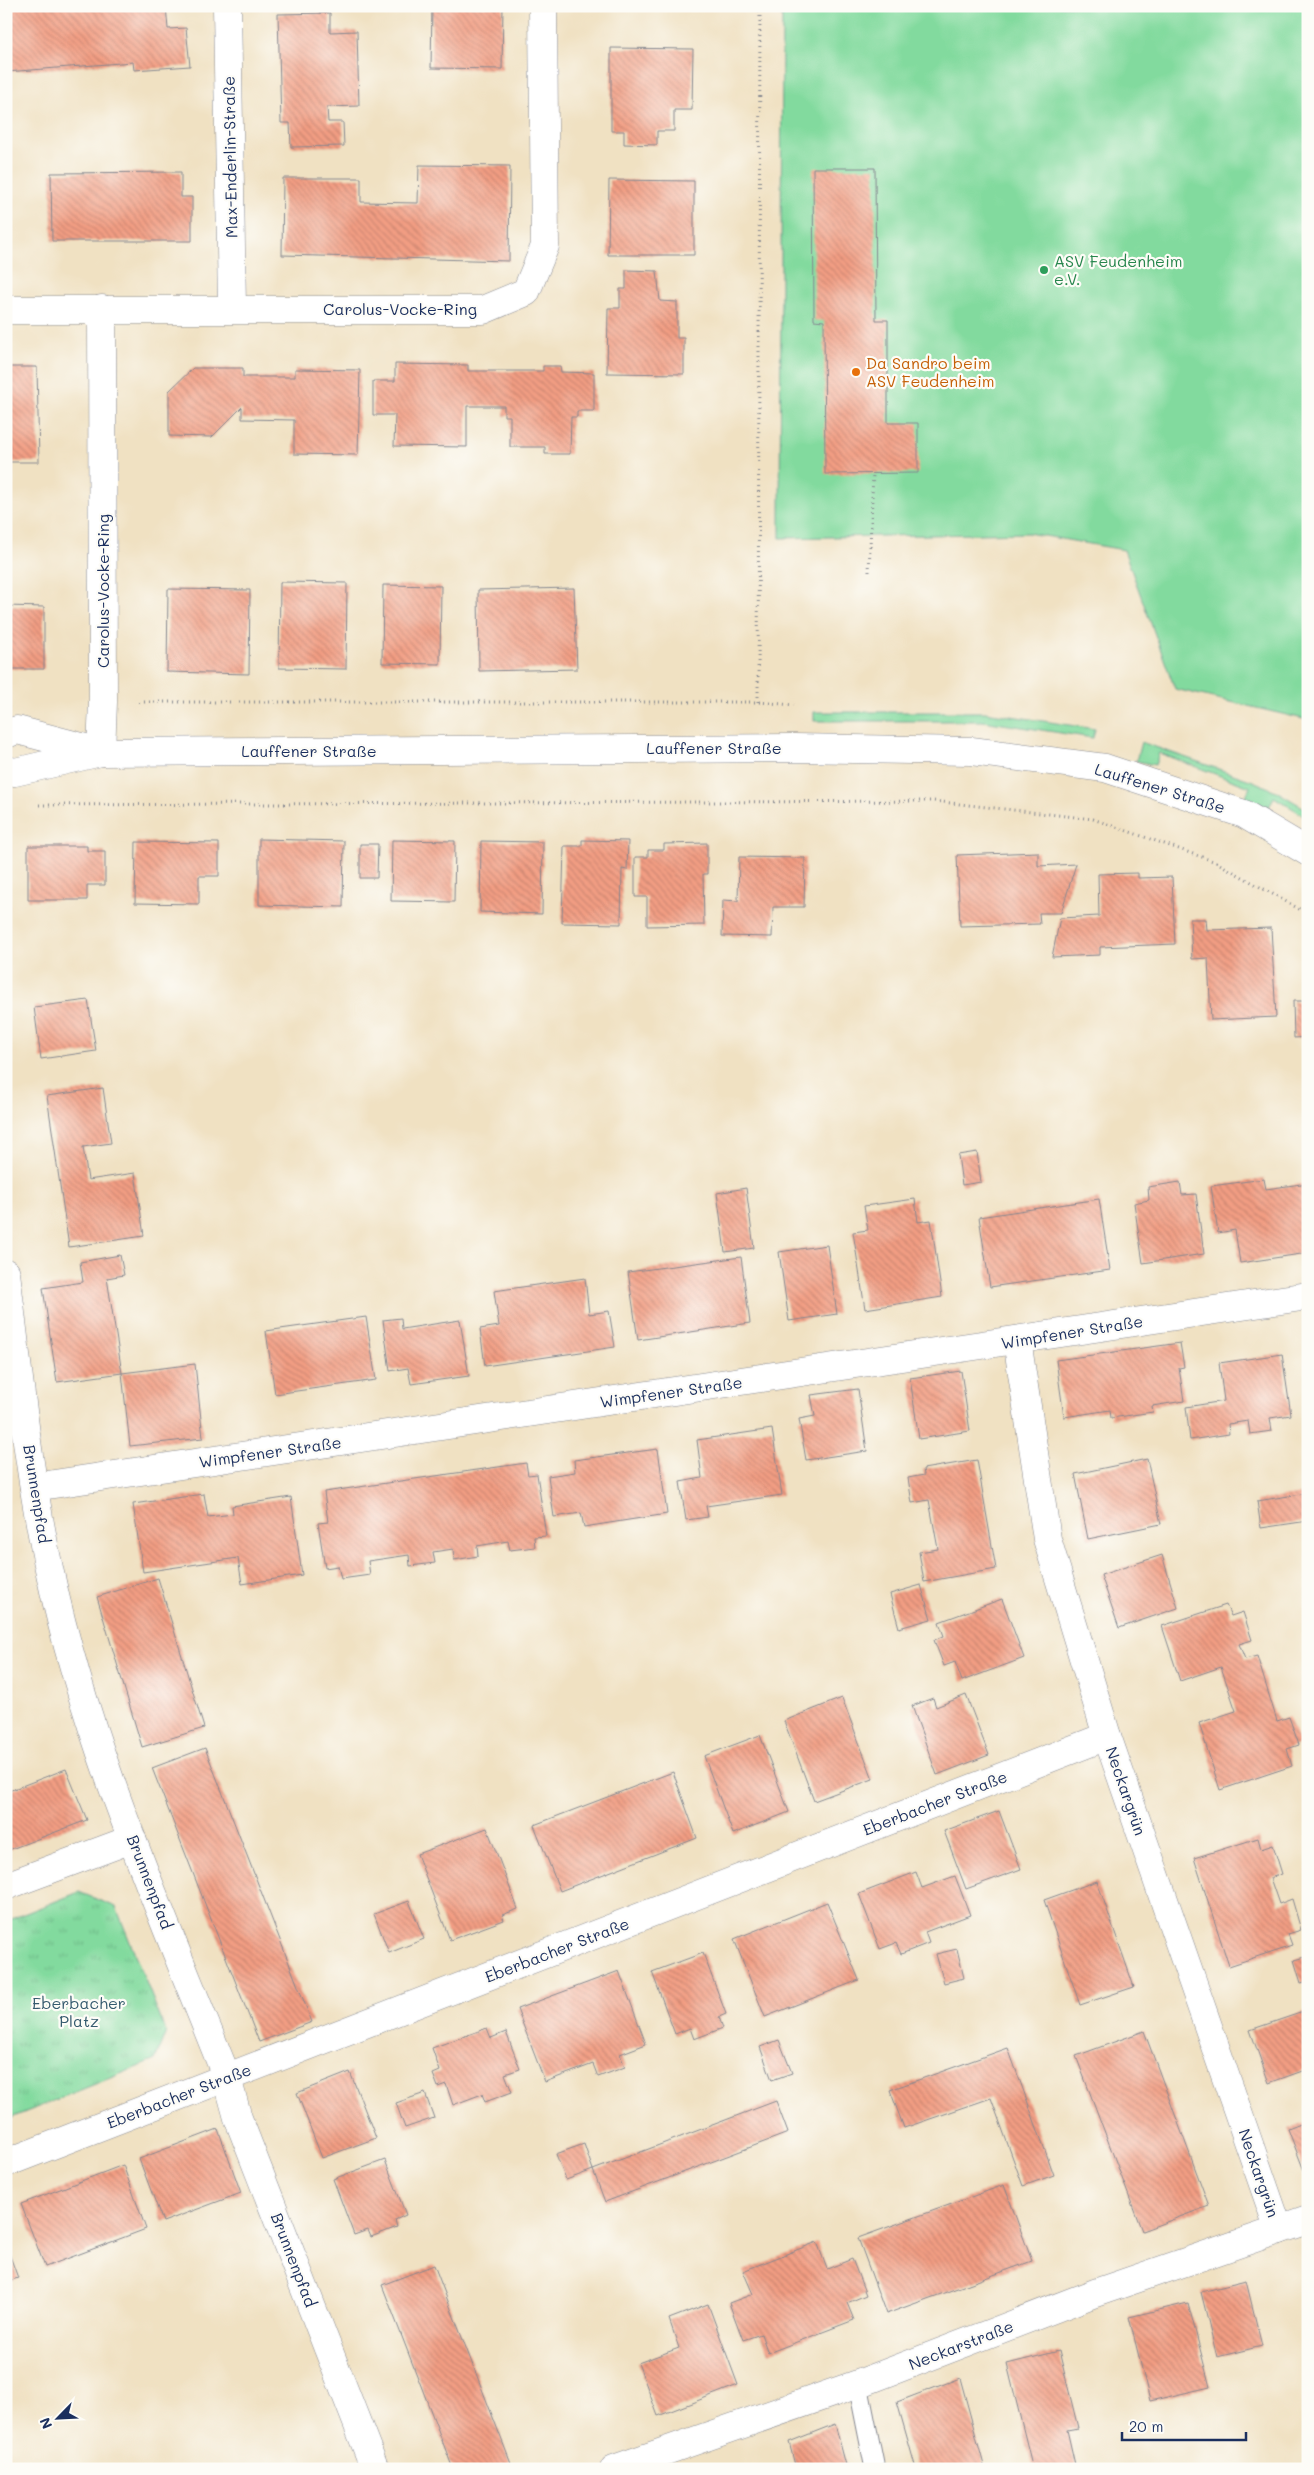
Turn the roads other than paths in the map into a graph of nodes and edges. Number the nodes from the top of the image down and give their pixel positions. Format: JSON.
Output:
{"nodes":[{"id":1,"x":227,"y":6,"type":"edge"},
{"id":2,"x":544,"y":6,"type":"edge"},
{"id":3,"x":232,"y":308,"type":"junction"},
{"id":4,"x":102,"y":309,"type":"junction"},
{"id":5,"x":6,"y":310,"type":"edge"},
{"id":6,"x":6,"y":734,"type":"edge"},
{"id":7,"x":101,"y":752,"type":"junction"},
{"id":8,"x":6,"y":770,"type":"edge"},
{"id":9,"x":1308,"y":852,"type":"edge"},
{"id":10,"x":6,"y":1273,"type":"edge"},
{"id":11,"x":1308,"y":1296,"type":"edge"},
{"id":12,"x":1016,"y":1340,"type":"junction"},
{"id":13,"x":34,"y":1487,"type":"junction"},
{"id":14,"x":1107,"y":1736,"type":"junction"},
{"id":15,"x":132,"y":1839,"type":"junction"},
{"id":16,"x":6,"y":1886,"type":"edge"},
{"id":17,"x":227,"y":2078,"type":"junction"},
{"id":18,"x":6,"y":2163,"type":"edge"},
{"id":19,"x":1308,"y":2220,"type":"edge"},
{"id":20,"x":1279,"y":2230,"type":"junction"},
{"id":21,"x":858,"y":2384,"type":"junction"},
{"id":22,"x":375,"y":2469,"type":"edge"},
{"id":23,"x":614,"y":2469,"type":"edge"},
{"id":24,"x":875,"y":2469,"type":"edge"}],
"edges":[{"from":1,"to":3,"type":"street","name":"Max-Enderlin-Straße"},
{"from":2,"to":3,"type":"street","name":"Carolus-Vocke-Ring"},
{"from":3,"to":4,"type":"street","name":"Carolus-Vocke-Ring"},
{"from":4,"to":5,"type":"street","name":"Carolus-Vocke-Ring"},
{"from":4,"to":7,"type":"street","name":"Carolus-Vocke-Ring"},
{"from":6,"to":7,"type":"street","name":"Lauffener Straße"},
{"from":7,"to":8,"type":"street","name":"Lauffener Straße"},
{"from":7,"to":9,"type":"street","name":"Lauffener Straße"},
{"from":10,"to":13,"type":"street","name":"Brunnenpfad"},
{"from":11,"to":12,"type":"street","name":"Wimpfener Straße"},
{"from":12,"to":13,"type":"street","name":"Wimpfener Straße"},
{"from":12,"to":14,"type":"street","name":"Neckargrün"},
{"from":13,"to":15,"type":"street","name":"Brunnenpfad"},
{"from":14,"to":17,"type":"street","name":"Eberbacher Straße"},
{"from":14,"to":20,"type":"street","name":"Neckargrün"},
{"from":15,"to":16,"type":"street"},
{"from":15,"to":17,"type":"street","name":"Brunnenpfad"},
{"from":17,"to":18,"type":"street","name":"Eberbacher Straße"},
{"from":17,"to":22,"type":"street","name":"Brunnenpfad"},
{"from":19,"to":20,"type":"street","name":"Neckarstraße"},
{"from":20,"to":21,"type":"street","name":"Neckarstraße"},
{"from":21,"to":23,"type":"street","name":"Neckarstraße"},
{"from":21,"to":24,"type":"lane"}]}
